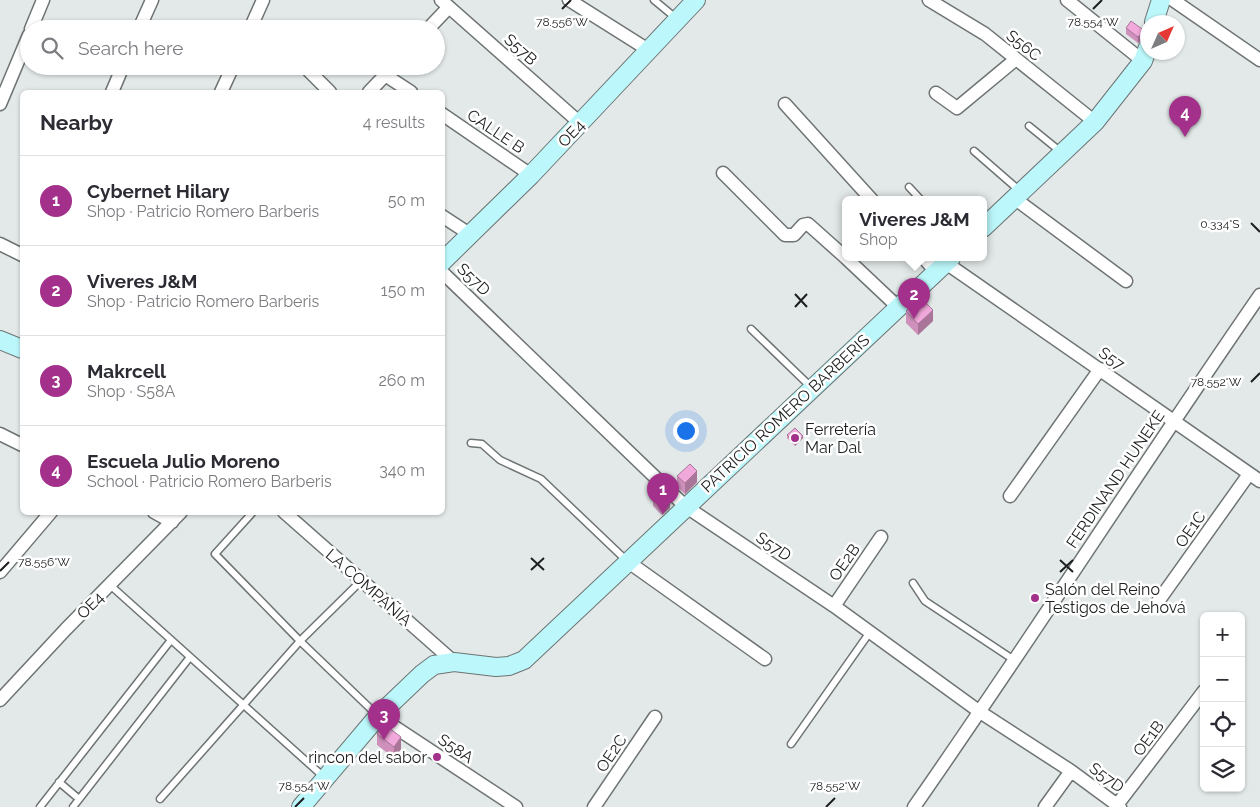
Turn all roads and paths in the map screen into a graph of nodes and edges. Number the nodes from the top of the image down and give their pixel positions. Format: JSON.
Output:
{"nodes":[{"id":1,"x":43,"y":0,"type":"edge"},
{"id":2,"x":152,"y":0,"type":"edge"},
{"id":3,"x":263,"y":0,"type":"edge"},
{"id":4,"x":569,"y":0,"type":"edge"},
{"id":5,"x":654,"y":0,"type":"edge"},
{"id":6,"x":696,"y":0,"type":"edge"},
{"id":7,"x":929,"y":0,"type":"edge"},
{"id":8,"x":1067,"y":0,"type":"edge"},
{"id":9,"x":1161,"y":0,"type":"edge"},
{"id":10,"x":1173,"y":0,"type":"edge"},
{"id":11,"x":445,"y":3,"type":"edge"},
{"id":12,"x":1156,"y":15,"type":"edge"},
{"id":13,"x":35,"y":20,"type":"edge"},
{"id":14,"x":144,"y":20,"type":"edge"},
{"id":15,"x":254,"y":20,"type":"edge"},
{"id":16,"x":434,"y":20,"type":"edge"},
{"id":17,"x":678,"y":20,"type":"junction"},
{"id":18,"x":650,"y":50,"type":"junction"},
{"id":19,"x":1140,"y":51,"type":"edge"},
{"id":20,"x":20,"y":57,"type":"edge"},
{"id":21,"x":1016,"y":59,"type":"junction"},
{"id":22,"x":1141,"y":60,"type":"edge"},
{"id":23,"x":1260,"y":60,"type":"edge"},
{"id":24,"x":120,"y":75,"type":"edge"},
{"id":25,"x":229,"y":75,"type":"edge"},
{"id":26,"x":313,"y":75,"type":"edge"},
{"id":27,"x":386,"y":75,"type":"edge"},
{"id":28,"x":394,"y":75,"type":"edge"},
{"id":29,"x":113,"y":90,"type":"edge"},
{"id":30,"x":222,"y":90,"type":"edge"},
{"id":31,"x":328,"y":90,"type":"edge"},
{"id":32,"x":371,"y":90,"type":"edge"},
{"id":33,"x":409,"y":90,"type":"edge"},
{"id":34,"x":936,"y":92,"type":"dead end"},
{"id":35,"x":0,"y":104,"type":"edge"},
{"id":36,"x":785,"y":104,"type":"dead end"},
{"id":37,"x":445,"y":116,"type":"edge"},
{"id":38,"x":1096,"y":122,"type":"junction"},
{"id":39,"x":580,"y":124,"type":"junction"},
{"id":40,"x":1029,"y":126,"type":"dead end"},
{"id":41,"x":974,"y":151,"type":"dead end"},
{"id":42,"x":1062,"y":153,"type":"junction"},
{"id":43,"x":723,"y":172,"type":"dead end"},
{"id":44,"x":531,"y":175,"type":"junction"},
{"id":45,"x":909,"y":187,"type":"dead end"},
{"id":46,"x":1018,"y":195,"type":"junction"},
{"id":47,"x":868,"y":196,"type":"edge"},
{"id":48,"x":918,"y":196,"type":"edge"},
{"id":49,"x":445,"y":218,"type":"edge"},
{"id":50,"x":987,"y":224,"type":"edge"},
{"id":51,"x":471,"y":235,"type":"junction"},
{"id":52,"x":0,"y":244,"type":"edge"},
{"id":53,"x":20,"y":254,"type":"edge"},
{"id":54,"x":842,"y":255,"type":"edge"},
{"id":55,"x":445,"y":259,"type":"edge"},
{"id":56,"x":848,"y":261,"type":"edge"},
{"id":57,"x":944,"y":264,"type":"edge"},
{"id":58,"x":445,"y":275,"type":"edge"},
{"id":59,"x":1126,"y":281,"type":"dead end"},
{"id":60,"x":1260,"y":295,"type":"edge"},
{"id":61,"x":898,"y":307,"type":"junction"},
{"id":62,"x":751,"y":329,"type":"dead end"},
{"id":63,"x":0,"y":340,"type":"edge"},
{"id":64,"x":20,"y":348,"type":"edge"},
{"id":65,"x":1100,"y":369,"type":"junction"},
{"id":66,"x":812,"y":387,"type":"junction"},
{"id":67,"x":1173,"y":420,"type":"junction"},
{"id":68,"x":1,"y":436,"type":"edge"},
{"id":69,"x":471,"y":443,"type":"dead end"},
{"id":70,"x":20,"y":444,"type":"edge"},
{"id":71,"x":1249,"y":474,"type":"junction"},
{"id":72,"x":1260,"y":481,"type":"edge"},
{"id":73,"x":1010,"y":496,"type":"dead end"},
{"id":74,"x":685,"y":506,"type":"junction"},
{"id":75,"x":48,"y":515,"type":"edge"},
{"id":76,"x":250,"y":515,"type":"edge"},
{"id":77,"x":287,"y":515,"type":"edge"},
{"id":78,"x":177,"y":517,"type":"edge"},
{"id":79,"x":881,"y":537,"type":"dead end"},
{"id":80,"x":627,"y":561,"type":"junction"},
{"id":81,"x":0,"y":572,"type":"edge"},
{"id":82,"x":361,"y":581,"type":"junction"},
{"id":83,"x":913,"y":583,"type":"dead end"},
{"id":84,"x":110,"y":585,"type":"junction"},
{"id":85,"x":1157,"y":603,"type":"dead end"},
{"id":86,"x":834,"y":606,"type":"junction"},
{"id":87,"x":870,"y":632,"type":"junction"},
{"id":88,"x":171,"y":640,"type":"junction"},
{"id":89,"x":300,"y":641,"type":"junction"},
{"id":90,"x":190,"y":657,"type":"junction"},
{"id":91,"x":766,"y":659,"type":"dead end"},
{"id":92,"x":1014,"y":660,"type":"junction"},
{"id":93,"x":454,"y":662,"type":"junction"},
{"id":94,"x":1200,"y":696,"type":"edge"},
{"id":95,"x":0,"y":700,"type":"edge"},
{"id":96,"x":244,"y":705,"type":"junction"},
{"id":97,"x":980,"y":712,"type":"junction"},
{"id":98,"x":378,"y":716,"type":"junction"},
{"id":99,"x":655,"y":717,"type":"dead end"},
{"id":100,"x":791,"y":744,"type":"dead end"},
{"id":101,"x":1071,"y":771,"type":"junction"},
{"id":102,"x":325,"y":778,"type":"junction"},
{"id":103,"x":59,"y":782,"type":"junction"},
{"id":104,"x":160,"y":798,"type":"dead end"},
{"id":105,"x":79,"y":799,"type":"junction"},
{"id":106,"x":1119,"y":806,"type":"edge"},
{"id":107,"x":40,"y":807,"type":"edge"},
{"id":108,"x":73,"y":807,"type":"edge"},
{"id":109,"x":301,"y":807,"type":"edge"},
{"id":110,"x":516,"y":807,"type":"edge"},
{"id":111,"x":594,"y":807,"type":"edge"},
{"id":112,"x":914,"y":807,"type":"edge"},
{"id":113,"x":1045,"y":807,"type":"edge"}],
"edges":[{"from":1,"to":13,"type":"street"},
{"from":2,"to":14,"type":"street"},
{"from":3,"to":15,"type":"street"},
{"from":4,"to":18,"type":"street"},
{"from":5,"to":17,"type":"lane"},
{"from":6,"to":17,"type":"street","name":"OE4"},
{"from":7,"to":21,"type":"street","name":"S56C"},
{"from":8,"to":19,"type":"street"},
{"from":9,"to":12,"type":"street"},
{"from":10,"to":23,"type":"street"},
{"from":11,"to":16,"type":"street"},
{"from":11,"to":39,"type":"street","name":"S57B"},
{"from":17,"to":18,"type":"street","name":"OE4"},
{"from":18,"to":39,"type":"street","name":"OE4"},
{"from":20,"to":35,"type":"street"},
{"from":21,"to":34,"type":"street"},
{"from":21,"to":38,"type":"street","name":"S56C"},
{"from":22,"to":38,"type":"street"},
{"from":24,"to":29,"type":"street"},
{"from":25,"to":30,"type":"street"},
{"from":26,"to":31,"type":"street"},
{"from":27,"to":32,"type":"street"},
{"from":28,"to":33,"type":"street"},
{"from":36,"to":47,"type":"street"},
{"from":37,"to":44,"type":"street","name":"CALLE B"},
{"from":38,"to":42,"type":"street"},
{"from":39,"to":44,"type":"street","name":"OE4"},
{"from":40,"to":42,"type":"lane"},
{"from":41,"to":46,"type":"lane"},
{"from":42,"to":46,"type":"street"},
{"from":43,"to":54,"type":"street"},
{"from":44,"to":51,"type":"street","name":"OE4"},
{"from":45,"to":48,"type":"lane"},
{"from":46,"to":50,"type":"street"},
{"from":46,"to":59,"type":"street"},
{"from":49,"to":51,"type":"street","name":"S57D"},
{"from":51,"to":55,"type":"street","name":"OE4"},
{"from":52,"to":53,"type":"street"},
{"from":56,"to":61,"type":"street"},
{"from":57,"to":61,"type":"street","name":"PATRICIO ROMERO BARBERIS"},
{"from":57,"to":65,"type":"street","name":"S57"},
{"from":58,"to":74,"type":"street","name":"S57D"},
{"from":60,"to":67,"type":"street","name":"FERDINAND HUNEKE"},
{"from":61,"to":66,"type":"street","name":"PATRICIO ROMERO BARBERIS"},
{"from":62,"to":66,"type":"lane"},
{"from":63,"to":64,"type":"street"},
{"from":65,"to":67,"type":"street","name":"S57"},
{"from":65,"to":73,"type":"street"},
{"from":66,"to":74,"type":"street","name":"PATRICIO ROMERO BARBERIS"},
{"from":67,"to":71,"type":"street","name":"S57"},
{"from":67,"to":92,"type":"street","name":"FERDINAND HUNEKE"},
{"from":68,"to":70,"type":"street"},
{"from":69,"to":80,"type":"lane"},
{"from":71,"to":72,"type":"street","name":"S57"},
{"from":71,"to":85,"type":"street","name":"OE1C"},
{"from":74,"to":80,"type":"street","name":"PATRICIO ROMERO BARBERIS"},
{"from":74,"to":86,"type":"street","name":"S57D"},
{"from":75,"to":81,"type":"street"},
{"from":76,"to":89,"type":"lane"},
{"from":77,"to":82,"type":"street","name":"LA COMPAÑIA"},
{"from":78,"to":84,"type":"street","name":"OE4"},
{"from":79,"to":86,"type":"street","name":"OE2B"},
{"from":80,"to":91,"type":"street"},
{"from":80,"to":93,"type":"street","name":"PATRICIO ROMERO BARBERIS"},
{"from":82,"to":89,"type":"lane"},
{"from":82,"to":93,"type":"street","name":"LA COMPAÑIA"},
{"from":83,"to":92,"type":"lane"},
{"from":84,"to":88,"type":"lane"},
{"from":84,"to":95,"type":"street","name":"OE4"},
{"from":86,"to":87,"type":"street","name":"S57D"},
{"from":87,"to":97,"type":"street","name":"S57D"},
{"from":87,"to":100,"type":"lane"},
{"from":88,"to":90,"type":"lane"},
{"from":88,"to":103,"type":"lane"},
{"from":89,"to":96,"type":"lane"},
{"from":89,"to":98,"type":"lane"},
{"from":90,"to":96,"type":"lane"},
{"from":90,"to":105,"type":"lane"},
{"from":92,"to":97,"type":"street","name":"FERDINAND HUNEKE"},
{"from":93,"to":98,"type":"street","name":"PATRICIO ROMERO BARBERIS"},
{"from":94,"to":106,"type":"street","name":"OE1B"},
{"from":96,"to":102,"type":"lane"},
{"from":96,"to":104,"type":"lane"},
{"from":97,"to":101,"type":"street","name":"S57D"},
{"from":97,"to":112,"type":"street","name":"FERDINAND HUNEKE"},
{"from":98,"to":102,"type":"street","name":"PATRICIO ROMERO BARBERIS"},
{"from":98,"to":110,"type":"street","name":"S58A"},
{"from":99,"to":111,"type":"street","name":"OE2C"},
{"from":101,"to":106,"type":"street","name":"S57D"},
{"from":101,"to":113,"type":"street"},
{"from":102,"to":109,"type":"street","name":"PATRICIO ROMERO BARBERIS"},
{"from":103,"to":105,"type":"lane"},
{"from":103,"to":107,"type":"lane"},
{"from":105,"to":108,"type":"lane"}]}
